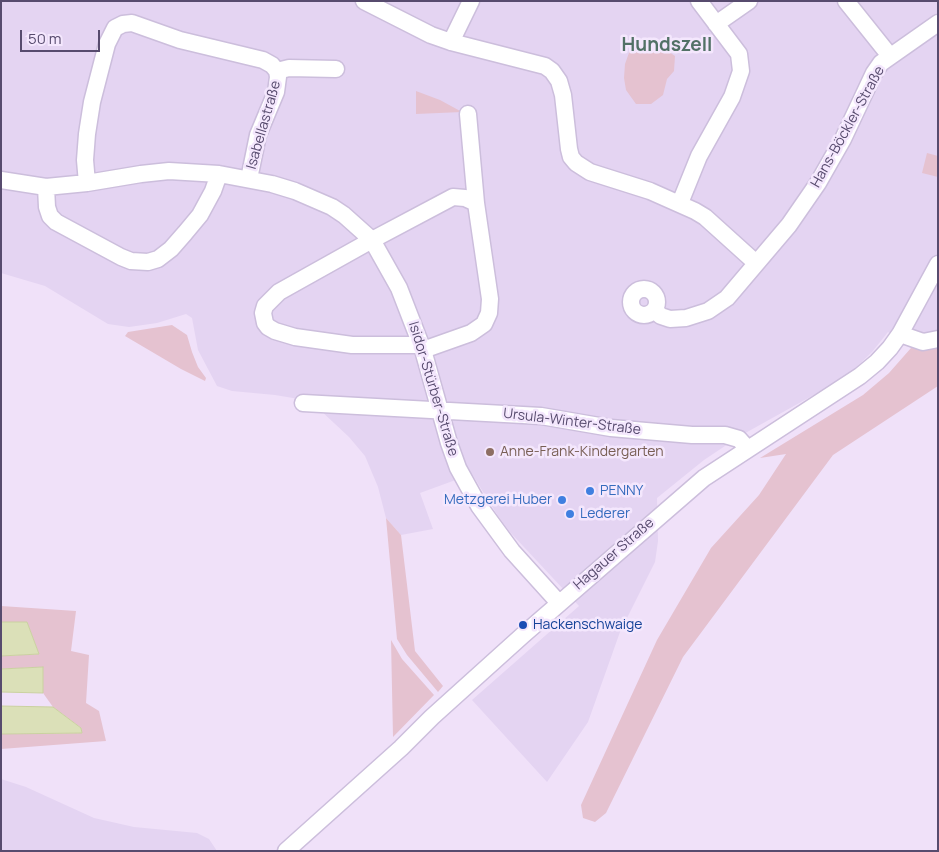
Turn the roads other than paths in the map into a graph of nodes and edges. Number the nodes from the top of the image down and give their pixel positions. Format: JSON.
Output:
{"nodes":[{"id":1,"x":364,"y":1,"type":"edge"},
{"id":2,"x":471,"y":1,"type":"edge"},
{"id":3,"x":699,"y":1,"type":"edge"},
{"id":4,"x":749,"y":1,"type":"edge"},
{"id":5,"x":846,"y":1,"type":"edge"},
{"id":6,"x":938,"y":23,"type":"edge"},
{"id":7,"x":716,"y":24,"type":"junction"},
{"id":8,"x":451,"y":42,"type":"junction"},
{"id":9,"x":890,"y":56,"type":"junction"},
{"id":10,"x":336,"y":69,"type":"dead end"},
{"id":11,"x":277,"y":70,"type":"junction"},
{"id":12,"x":468,"y":114,"type":"dead end"},
{"id":13,"x":219,"y":174,"type":"junction"},
{"id":14,"x":249,"y":179,"type":"junction"},
{"id":15,"x":1,"y":180,"type":"edge"},
{"id":16,"x":87,"y":183,"type":"junction"},
{"id":17,"x":46,"y":187,"type":"junction"},
{"id":18,"x":476,"y":202,"type":"junction"},
{"id":19,"x":680,"y":203,"type":"junction"},
{"id":20,"x":372,"y":240,"type":"junction"},
{"id":21,"x":756,"y":264,"type":"junction"},
{"id":22,"x":938,"y":264,"type":"edge"},
{"id":23,"x":655,"y":310,"type":"dead end"},
{"id":24,"x":900,"y":334,"type":"junction"},
{"id":25,"x":938,"y":340,"type":"edge"},
{"id":26,"x":422,"y":347,"type":"junction"},
{"id":27,"x":303,"y":403,"type":"dead end"},
{"id":28,"x":440,"y":411,"type":"junction"},
{"id":29,"x":747,"y":448,"type":"junction"},
{"id":30,"x":559,"y":603,"type":"junction"},
{"id":31,"x":286,"y":851,"type":"edge"}],
"edges":[{"from":1,"to":8,"type":"street"},
{"from":2,"to":8,"type":"street"},
{"from":3,"to":7,"type":"street"},
{"from":4,"to":7,"type":"street"},
{"from":5,"to":9,"type":"street"},
{"from":6,"to":9,"type":"street","name":"Hans-Böckler-Straße"},
{"from":7,"to":19,"type":"street"},
{"from":8,"to":19,"type":"street"},
{"from":9,"to":21,"type":"street","name":"Hans-Böckler-Straße"},
{"from":10,"to":11,"type":"street","name":"Isabellastraße"},
{"from":11,"to":14,"type":"street","name":"Isabellastraße"},
{"from":11,"to":16,"type":"street","name":"Isabellastraße"},
{"from":12,"to":18,"type":"street"},
{"from":13,"to":14,"type":"street","name":"Isidor-Stürber-Straße"},
{"from":13,"to":16,"type":"street","name":"Isidor-Stürber-Straße"},
{"from":13,"to":17,"type":"street"},
{"from":14,"to":20,"type":"street","name":"Isidor-Stürber-Straße"},
{"from":15,"to":17,"type":"street","name":"Isidor-Stürber-Straße"},
{"from":16,"to":17,"type":"street","name":"Isidor-Stürber-Straße"},
{"from":18,"to":20,"type":"street"},
{"from":18,"to":26,"type":"street"},
{"from":19,"to":21,"type":"street"},
{"from":20,"to":26,"type":"street","name":"Isidor-Stürber-Straße"},
{"from":20,"to":26,"type":"street"},
{"from":21,"to":23,"type":"street","name":"Hans-Böckler-Straße"},
{"from":22,"to":24,"type":"street","name":"Hagauer Straße"},
{"from":24,"to":25,"type":"street"},
{"from":24,"to":29,"type":"street","name":"Hagauer Straße"},
{"from":26,"to":28,"type":"street","name":"Isidor-Stürber-Straße"},
{"from":27,"to":28,"type":"street","name":"Ursula-Winter-Straße"},
{"from":28,"to":29,"type":"street","name":"Ursula-Winter-Straße"},
{"from":28,"to":30,"type":"street","name":"Isidor-Stürber-Straße"},
{"from":29,"to":30,"type":"street","name":"Hagauer Straße"},
{"from":30,"to":31,"type":"street","name":"Hagauer Straße"}]}
